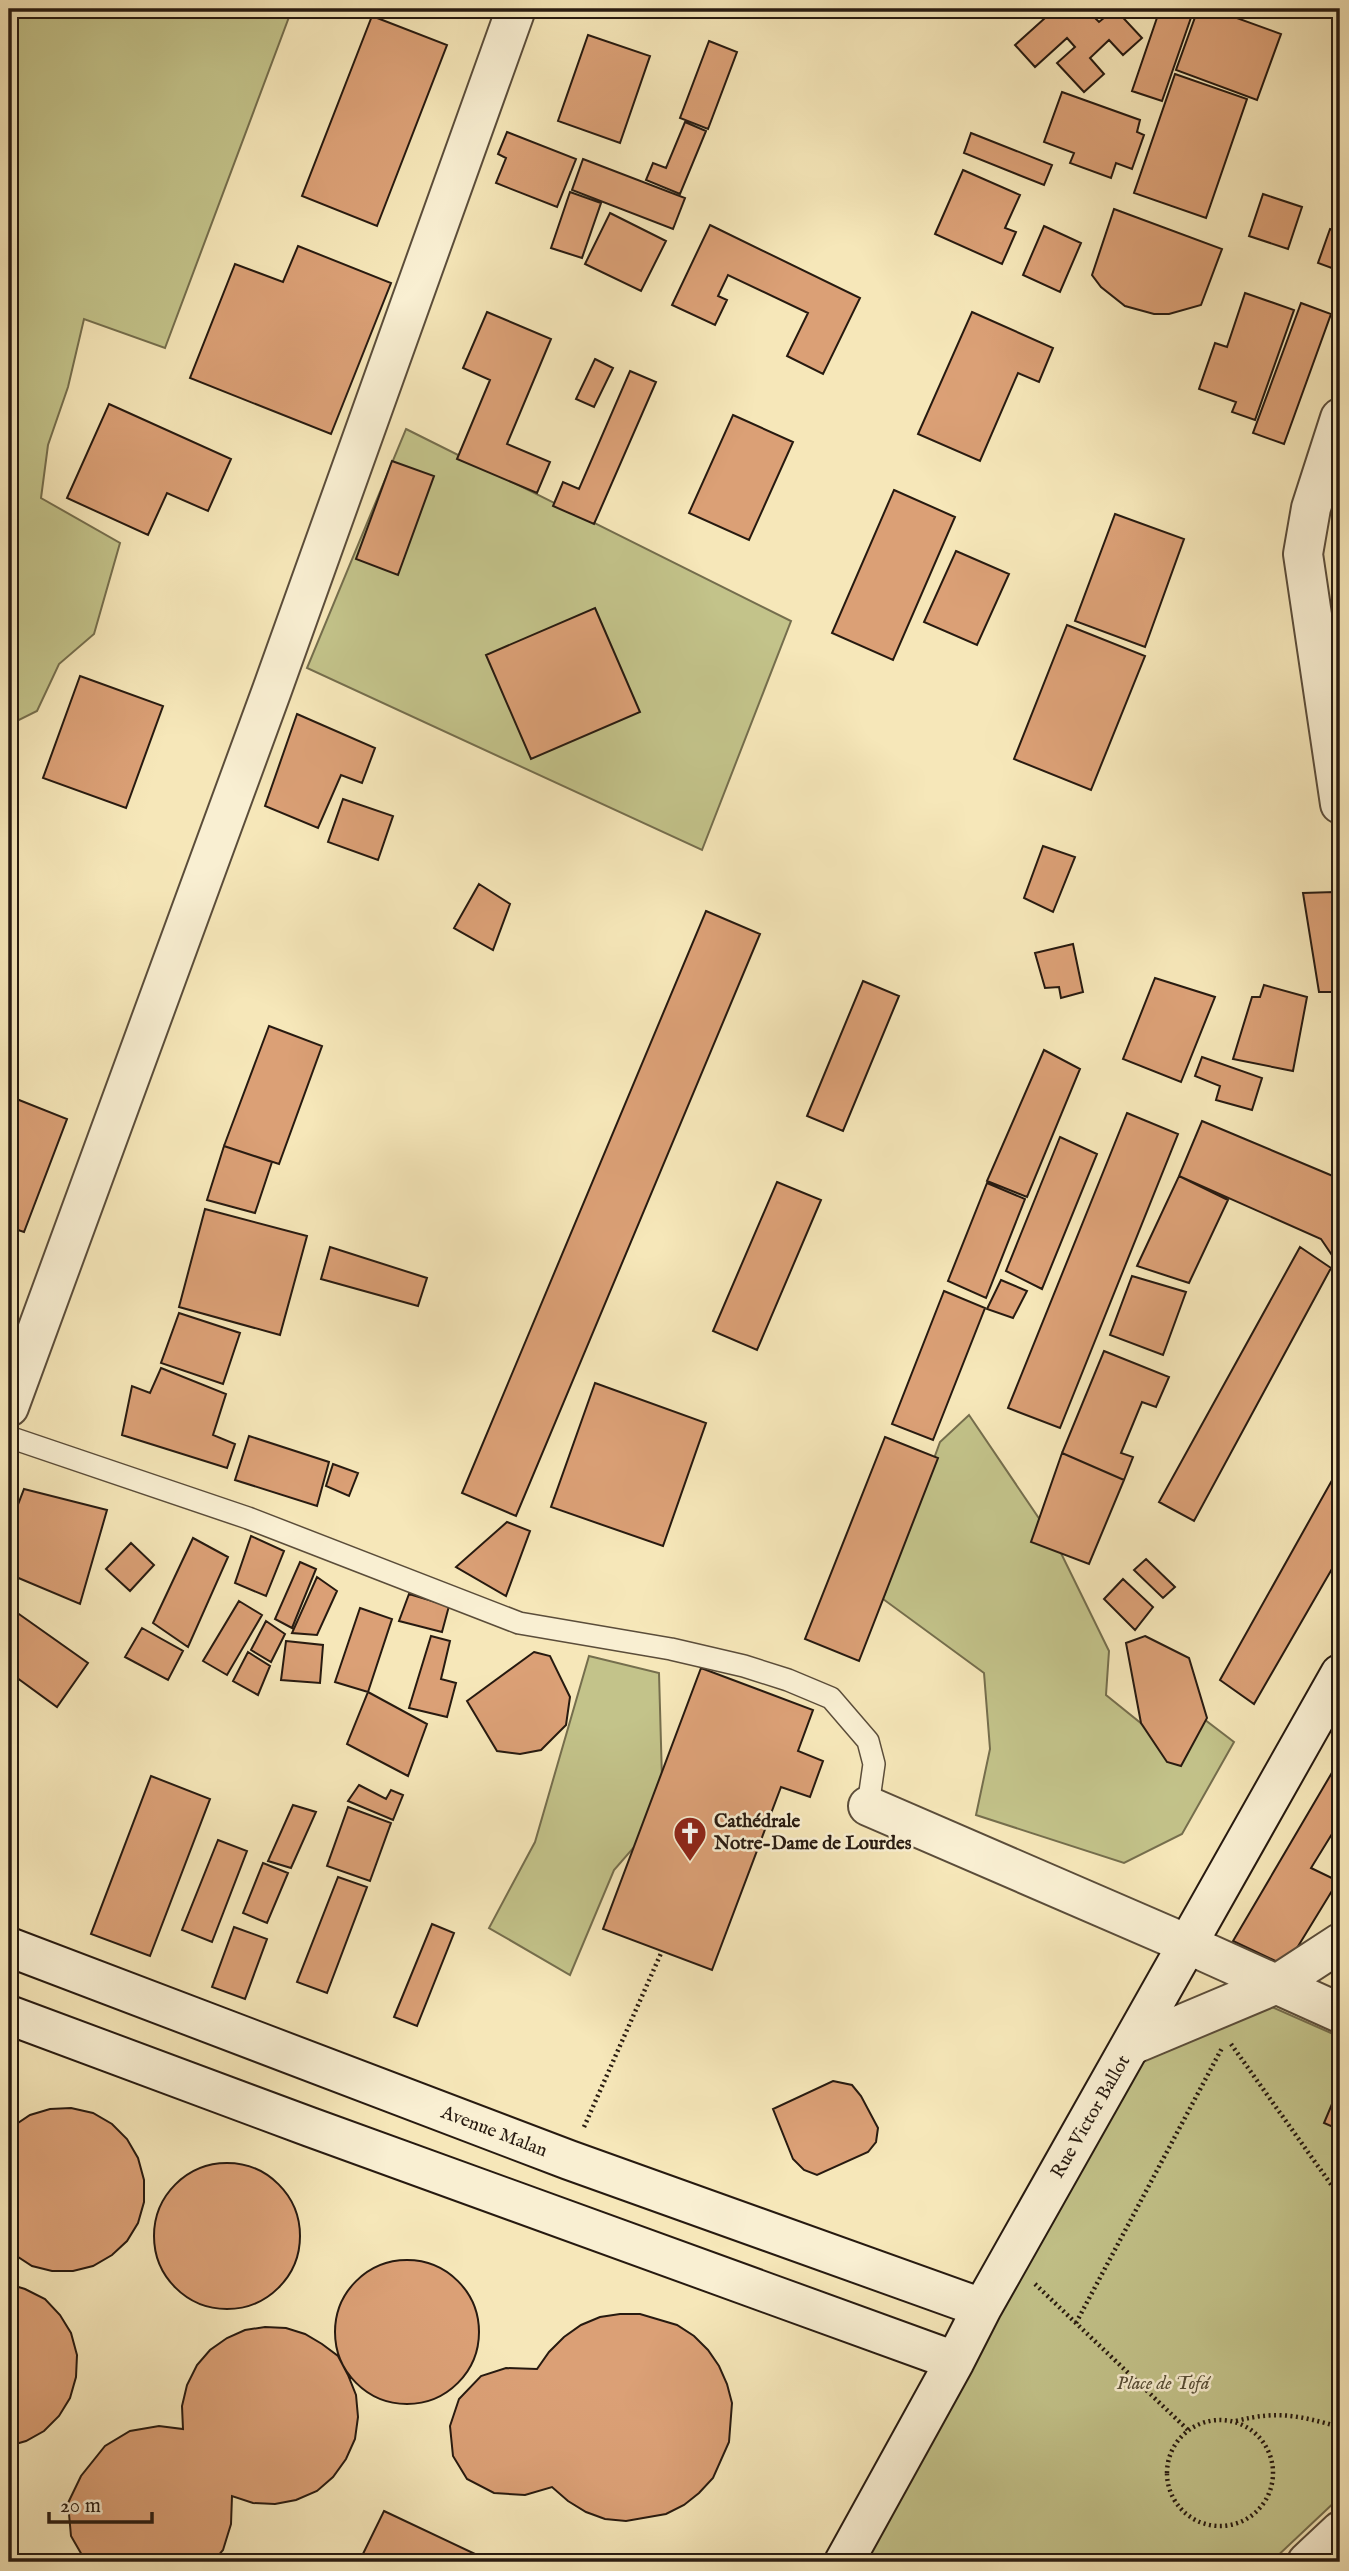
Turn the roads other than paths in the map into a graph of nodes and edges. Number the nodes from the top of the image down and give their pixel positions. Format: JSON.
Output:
{"nodes":[{"id":1,"x":516,"y":9,"type":"edge"},
{"id":2,"x":1340,"y":418,"type":"edge"},
{"id":3,"x":1326,"y":518,"type":"edge"},
{"id":4,"x":1340,"y":804,"type":"edge"},
{"id":5,"x":9,"y":1408,"type":"edge"},
{"id":6,"x":9,"y":1437,"type":"edge"},
{"id":7,"x":1340,"y":1674,"type":"edge"},
{"id":8,"x":868,"y":1805,"type":"joint"},
{"id":9,"x":1340,"y":1943,"type":"edge"},
{"id":10,"x":1188,"y":1944,"type":"junction"},
{"id":11,"x":9,"y":1947,"type":"edge"},
{"id":12,"x":1277,"y":1984,"type":"junction"},
{"id":13,"x":1340,"y":2013,"type":"edge"},
{"id":14,"x":9,"y":2015,"type":"edge"},
{"id":15,"x":1132,"y":2045,"type":"junction"},
{"id":16,"x":335,"y":2072,"type":"junction"},
{"id":17,"x":310,"y":2127,"type":"junction"},
{"id":18,"x":982,"y":2308,"type":"junction"},
{"id":19,"x":956,"y":2361,"type":"junction"},
{"id":20,"x":1340,"y":2531,"type":"edge"},
{"id":21,"x":844,"y":2562,"type":"edge"},
{"id":22,"x":1307,"y":2562,"type":"edge"}],
"edges":[{"from":1,"to":5,"type":"main road"},
{"from":2,"to":3,"type":"main road"},
{"from":3,"to":4,"type":"main road"},
{"from":6,"to":8,"type":"lane"},
{"from":7,"to":10,"type":"main road","name":"Rue Victor Ballot"},
{"from":8,"to":10,"type":"main road"},
{"from":9,"to":12,"type":"main road"},
{"from":10,"to":12,"type":"main road"},
{"from":10,"to":15,"type":"main road","name":"Rue Victor Ballot"},
{"from":11,"to":16,"type":"main road","name":"Avenue Malan"},
{"from":12,"to":13,"type":"main road"},
{"from":12,"to":15,"type":"main road"},
{"from":14,"to":17,"type":"main road"},
{"from":15,"to":18,"type":"main road","name":"Rue Victor Ballot"},
{"from":16,"to":17,"type":"main road"},
{"from":16,"to":18,"type":"main road","name":"Avenue Malan"},
{"from":17,"to":19,"type":"main road"},
{"from":18,"to":19,"type":"main road","name":"Rue Victor Ballot"},
{"from":19,"to":21,"type":"main road","name":"Rue Victor Ballot"},
{"from":20,"to":22,"type":"main road"}]}
